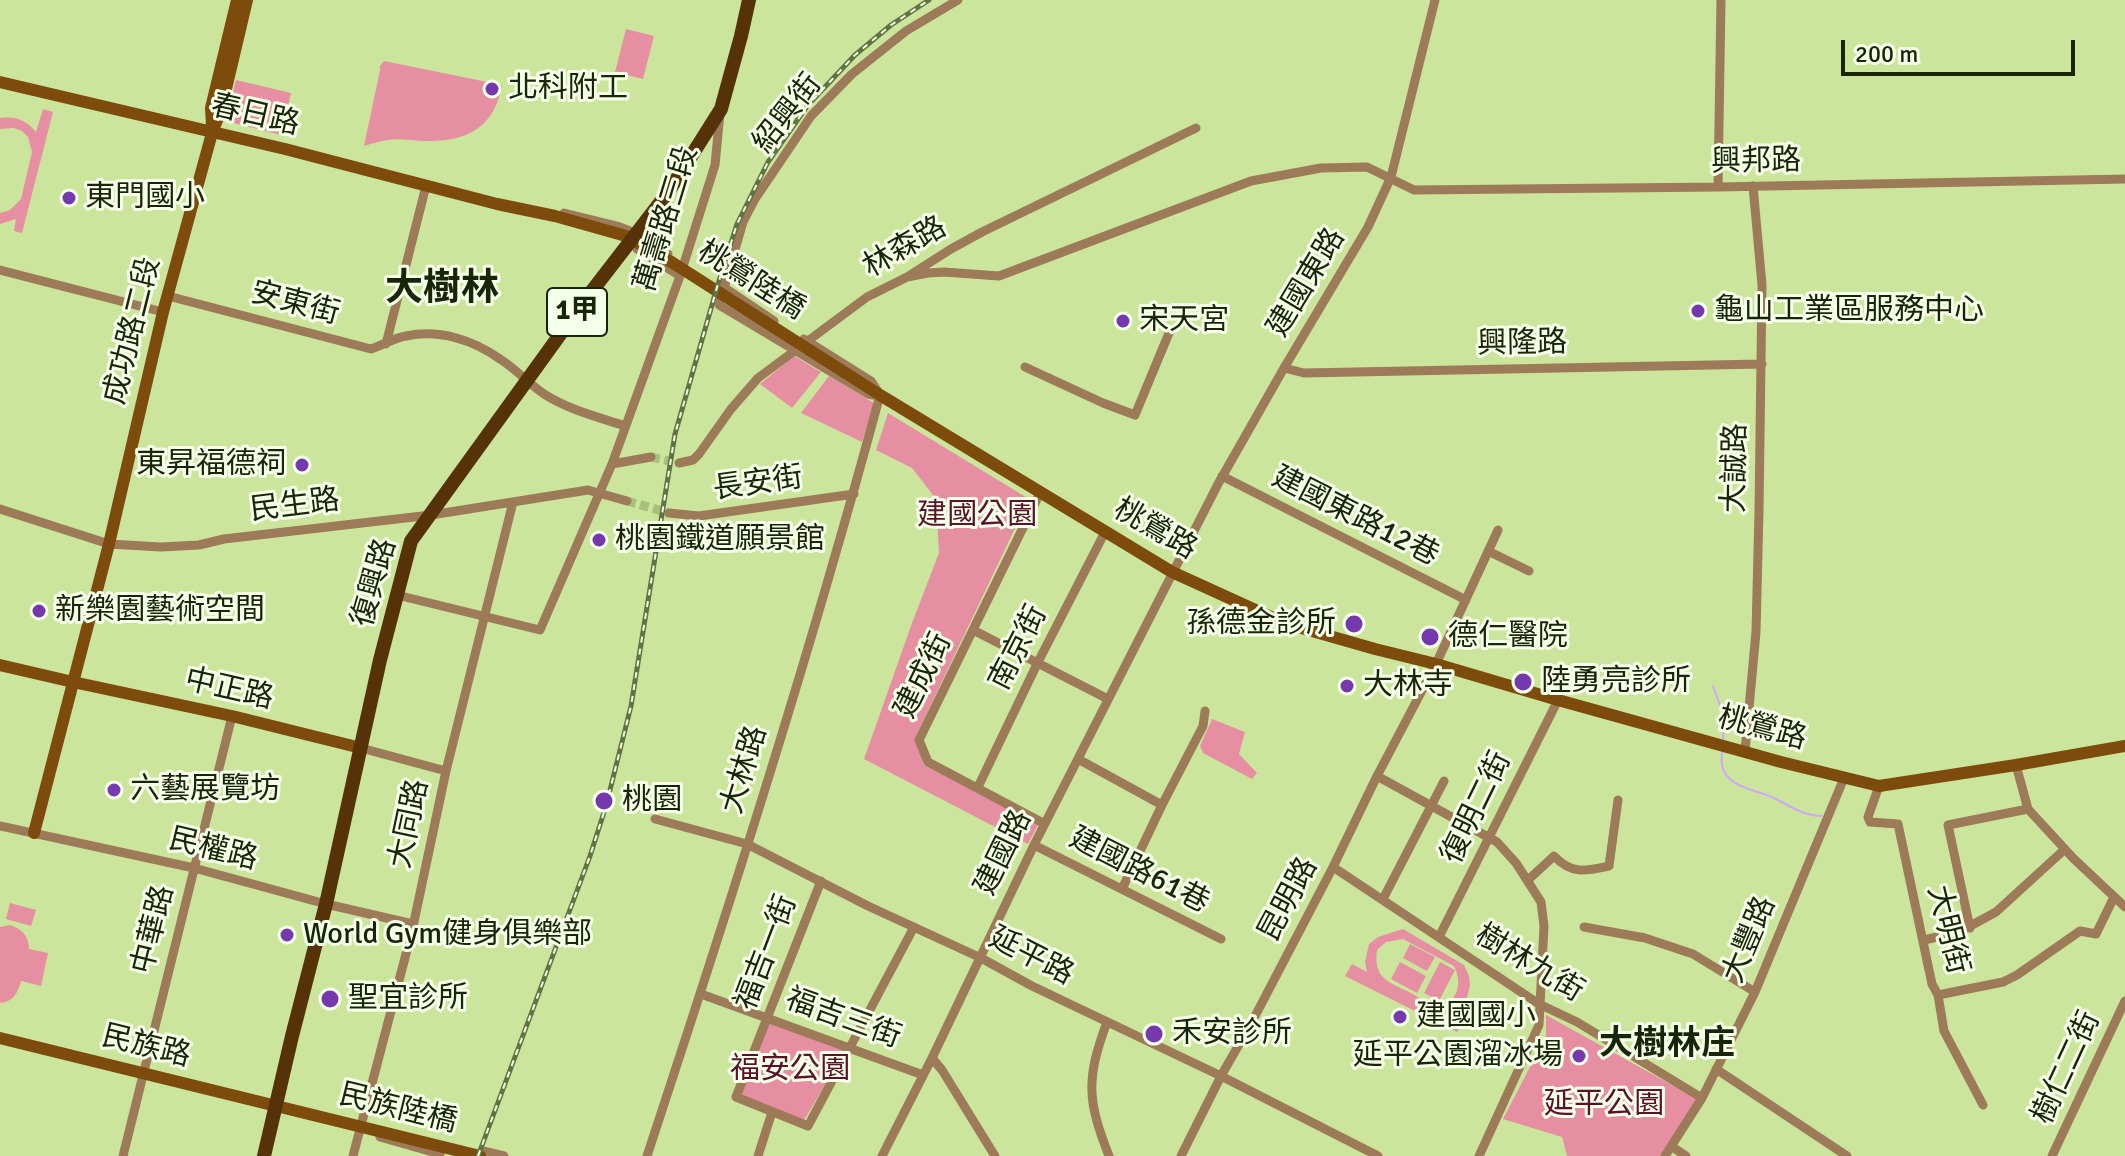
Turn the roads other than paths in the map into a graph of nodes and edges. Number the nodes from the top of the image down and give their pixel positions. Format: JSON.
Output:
{"nodes":[{"id":1,"x":237,"y":0,"type":"edge"},
{"id":2,"x":247,"y":0,"type":"edge"},
{"id":3,"x":749,"y":0,"type":"edge"},
{"id":4,"x":958,"y":0,"type":"edge"},
{"id":5,"x":1435,"y":0,"type":"edge"},
{"id":6,"x":1721,"y":0,"type":"edge"},
{"id":7,"x":0,"y":82,"type":"edge"},
{"id":8,"x":721,"y":109,"type":"junction"},
{"id":9,"x":1196,"y":128,"type":"dead end"},
{"id":10,"x":212,"y":133,"type":"junction"},
{"id":11,"x":1391,"y":177,"type":"junction"},
{"id":12,"x":2125,"y":179,"type":"edge"},
{"id":13,"x":426,"y":186,"type":"junction"},
{"id":14,"x":1753,"y":186,"type":"junction"},
{"id":15,"x":1718,"y":187,"type":"junction"},
{"id":16,"x":497,"y":204,"type":"junction"},
{"id":17,"x":555,"y":216,"type":"joint"},
{"id":18,"x":632,"y":238,"type":"junction"},
{"id":19,"x":683,"y":263,"type":"junction"},
{"id":20,"x":0,"y":270,"type":"edge"},
{"id":21,"x":680,"y":276,"type":"junction"},
{"id":22,"x":907,"y":277,"type":"junction"},
{"id":23,"x":725,"y":288,"type":"junction"},
{"id":24,"x":168,"y":296,"type":"junction"},
{"id":25,"x":719,"y":305,"type":"joint"},
{"id":26,"x":163,"y":312,"type":"junction"},
{"id":27,"x":791,"y":332,"type":"junction"},
{"id":28,"x":1169,"y":333,"type":"dead end"},
{"id":29,"x":807,"y":341,"type":"junction"},
{"id":30,"x":386,"y":344,"type":"junction"},
{"id":31,"x":783,"y":344,"type":"junction"},
{"id":32,"x":794,"y":351,"type":"junction"},
{"id":33,"x":1762,"y":364,"type":"junction"},
{"id":34,"x":1025,"y":367,"type":"dead end"},
{"id":35,"x":1284,"y":368,"type":"junction"},
{"id":36,"x":528,"y":381,"type":"junction"},
{"id":37,"x":868,"y":386,"type":"joint"},
{"id":38,"x":880,"y":395,"type":"junction"},
{"id":39,"x":625,"y":426,"type":"junction"},
{"id":40,"x":651,"y":457,"type":"tunnel mouth"},
{"id":41,"x":679,"y":463,"type":"dead end"},
{"id":42,"x":611,"y":465,"type":"junction"},
{"id":43,"x":1222,"y":476,"type":"junction"},
{"id":44,"x":599,"y":492,"type":"junction"},
{"id":45,"x":1040,"y":493,"type":"junction"},
{"id":46,"x":854,"y":494,"type":"junction"},
{"id":47,"x":627,"y":501,"type":"tunnel mouth"},
{"id":48,"x":513,"y":502,"type":"junction"},
{"id":49,"x":0,"y":509,"type":"edge"},
{"id":50,"x":669,"y":513,"type":"tunnel mouth"},
{"id":51,"x":431,"y":515,"type":"junction"},
{"id":52,"x":1498,"y":530,"type":"dead end"},
{"id":53,"x":1105,"y":532,"type":"junction"},
{"id":54,"x":109,"y":544,"type":"junction"},
{"id":55,"x":1488,"y":551,"type":"junction"},
{"id":56,"x":1529,"y":571,"type":"dead end"},
{"id":57,"x":1172,"y":572,"type":"junction"},
{"id":58,"x":397,"y":595,"type":"junction"},
{"id":59,"x":1466,"y":600,"type":"junction"},
{"id":60,"x":486,"y":618,"type":"junction"},
{"id":61,"x":973,"y":630,"type":"junction"},
{"id":62,"x":1038,"y":662,"type":"junction"},
{"id":63,"x":1436,"y":664,"type":"junction"},
{"id":64,"x":0,"y":665,"type":"edge"},
{"id":65,"x":73,"y":682,"type":"junction"},
{"id":66,"x":1108,"y":699,"type":"junction"},
{"id":67,"x":1558,"y":700,"type":"junction"},
{"id":68,"x":1205,"y":711,"type":"dead end"},
{"id":69,"x":232,"y":716,"type":"junction"},
{"id":70,"x":2125,"y":746,"type":"edge"},
{"id":71,"x":361,"y":748,"type":"junction"},
{"id":72,"x":1745,"y":751,"type":"junction"},
{"id":73,"x":1078,"y":759,"type":"junction"},
{"id":74,"x":2016,"y":765,"type":"junction"},
{"id":75,"x":446,"y":771,"type":"junction"},
{"id":76,"x":1377,"y":776,"type":"junction"},
{"id":77,"x":1844,"y":778,"type":"junction"},
{"id":78,"x":1444,"y":781,"type":"dead end"},
{"id":79,"x":1879,"y":786,"type":"junction"},
{"id":80,"x":978,"y":787,"type":"junction"},
{"id":81,"x":1618,"y":800,"type":"dead end"},
{"id":82,"x":1162,"y":805,"type":"junction"},
{"id":83,"x":1431,"y":805,"type":"junction"},
{"id":84,"x":2028,"y":809,"type":"junction"},
{"id":85,"x":655,"y":819,"type":"dead end"},
{"id":86,"x":1045,"y":824,"type":"junction"},
{"id":87,"x":0,"y":826,"type":"edge"},
{"id":88,"x":34,"y":833,"type":"junction"},
{"id":89,"x":1489,"y":838,"type":"junction"},
{"id":90,"x":747,"y":844,"type":"junction"},
{"id":91,"x":1034,"y":845,"type":"junction"},
{"id":92,"x":2065,"y":849,"type":"junction"},
{"id":93,"x":1333,"y":867,"type":"junction"},
{"id":94,"x":194,"y":868,"type":"junction"},
{"id":95,"x":1528,"y":880,"type":"junction"},
{"id":96,"x":821,"y":881,"type":"junction"},
{"id":97,"x":1122,"y":889,"type":"junction"},
{"id":98,"x":2114,"y":897,"type":"junction"},
{"id":99,"x":1383,"y":899,"type":"junction"},
{"id":100,"x":326,"y":904,"type":"junction"},
{"id":101,"x":2125,"y":907,"type":"edge"},
{"id":102,"x":413,"y":924,"type":"junction"},
{"id":103,"x":914,"y":927,"type":"junction"},
{"id":104,"x":1584,"y":927,"type":"dead end"},
{"id":105,"x":1970,"y":928,"type":"junction"},
{"id":106,"x":1439,"y":937,"type":"junction"},
{"id":107,"x":1221,"y":939,"type":"dead end"},
{"id":108,"x":1924,"y":940,"type":"junction"},
{"id":109,"x":981,"y":958,"type":"junction"},
{"id":110,"x":1755,"y":992,"type":"junction"},
{"id":111,"x":701,"y":994,"type":"junction"},
{"id":112,"x":1938,"y":995,"type":"junction"},
{"id":113,"x":2125,"y":1001,"type":"edge"},
{"id":114,"x":1539,"y":1004,"type":"junction"},
{"id":115,"x":768,"y":1017,"type":"junction"},
{"id":116,"x":1107,"y":1022,"type":"junction"},
{"id":117,"x":0,"y":1038,"type":"edge"},
{"id":118,"x":850,"y":1048,"type":"junction"},
{"id":119,"x":932,"y":1058,"type":"junction"},
{"id":120,"x":1716,"y":1069,"type":"junction"},
{"id":121,"x":144,"y":1072,"type":"junction"},
{"id":122,"x":923,"y":1075,"type":"junction"},
{"id":123,"x":1221,"y":1076,"type":"junction"},
{"id":124,"x":1702,"y":1098,"type":"junction"},
{"id":125,"x":1983,"y":1105,"type":"dead end"},
{"id":126,"x":278,"y":1106,"type":"junction"},
{"id":127,"x":303,"y":1112,"type":"joint"},
{"id":128,"x":772,"y":1112,"type":"junction"},
{"id":129,"x":360,"y":1127,"type":"junction"},
{"id":130,"x":440,"y":1142,"type":"dead end"},
{"id":131,"x":1671,"y":1146,"type":"junction"},
{"id":132,"x":440,"y":1154,"type":"dead end"},
{"id":133,"x":482,"y":1154,"type":"edge"},
{"id":134,"x":123,"y":1156,"type":"edge"},
{"id":135,"x":264,"y":1156,"type":"edge"},
{"id":136,"x":353,"y":1156,"type":"edge"},
{"id":137,"x":504,"y":1156,"type":"edge"},
{"id":138,"x":647,"y":1156,"type":"edge"},
{"id":139,"x":758,"y":1156,"type":"edge"},
{"id":140,"x":882,"y":1156,"type":"edge"},
{"id":141,"x":995,"y":1156,"type":"edge"},
{"id":142,"x":1109,"y":1156,"type":"edge"},
{"id":143,"x":1181,"y":1156,"type":"edge"},
{"id":144,"x":1378,"y":1156,"type":"edge"},
{"id":145,"x":1479,"y":1156,"type":"edge"},
{"id":146,"x":1665,"y":1156,"type":"edge"},
{"id":147,"x":1686,"y":1156,"type":"edge"},
{"id":148,"x":1847,"y":1156,"type":"edge"},
{"id":149,"x":2052,"y":1156,"type":"edge"}],
"edges":[{"from":1,"to":10,"type":"main road","name":"成功路二段"},
{"from":2,"to":10,"type":"main road","name":"成功路二段"},
{"from":3,"to":8,"type":"main road","name":"萬壽路三段","number":"1甲"},
{"from":4,"to":23,"type":"street","name":"紹興街"},
{"from":5,"to":11,"type":"street","name":"建國東路"},
{"from":6,"to":15,"type":"street"},
{"from":7,"to":10,"type":"main road","name":"春日路"},
{"from":8,"to":18,"type":"main road","name":"復興路","number":"1甲"},
{"from":8,"to":19,"type":"street","name":"萬壽路三段"},
{"from":9,"to":22,"type":"street","name":"林森路"},
{"from":10,"to":13,"type":"main road","name":"春日路"},
{"from":10,"to":24,"type":"main road","name":"成功路二段"},
{"from":11,"to":15,"type":"street","name":"興邦路"},
{"from":11,"to":22,"type":"street","name":"興邦路"},
{"from":11,"to":35,"type":"street","name":"建國東路"},
{"from":12,"to":14,"type":"street","name":"興邦路"},
{"from":13,"to":16,"type":"main road","name":"春日路"},
{"from":13,"to":30,"type":"street"},
{"from":14,"to":15,"type":"street","name":"興邦路"},
{"from":14,"to":33,"type":"street","name":"大誠路"},
{"from":16,"to":17,"type":"main road","name":"春日路"},
{"from":16,"to":18,"type":"street","name":"春日路"},
{"from":17,"to":37,"type":"main road","name":"桃鶯陸橋"},
{"from":18,"to":19,"type":"street","name":"春日路"},
{"from":18,"to":21,"type":"street","name":"春日路"},
{"from":18,"to":36,"type":"main road","name":"復興路","number":"1甲"},
{"from":19,"to":21,"type":"street","name":"萬壽路三段"},
{"from":20,"to":26,"type":"street"},
{"from":21,"to":39,"type":"street","name":"萬壽路三段"},
{"from":22,"to":29,"type":"street","name":"林森路"},
{"from":23,"to":25,"type":"street","name":"紹興街"},
{"from":23,"to":27,"type":"street","name":"桃鶯路"},
{"from":24,"to":26,"type":"main road","name":"成功路二段"},
{"from":24,"to":30,"type":"street","name":"安東街"},
{"from":25,"to":31,"type":"street","name":"桃鶯路"},
{"from":26,"to":54,"type":"main road","name":"成功路二段"},
{"from":27,"to":29,"type":"street","name":"桃鶯路"},
{"from":27,"to":31,"type":"street"},
{"from":28,"to":34,"type":"street"},
{"from":29,"to":32,"type":"street","name":"林森路"},
{"from":29,"to":38,"type":"street","name":"桃鶯路"},
{"from":30,"to":36,"type":"street","name":"安東街"},
{"from":31,"to":32,"type":"street","name":"桃鶯路"},
{"from":32,"to":38,"type":"street","name":"桃鶯路"},
{"from":32,"to":41,"type":"street","name":"林森路"},
{"from":33,"to":35,"type":"street","name":"興隆路"},
{"from":33,"to":72,"type":"street","name":"大誠路"},
{"from":35,"to":43,"type":"street","name":"建國東路"},
{"from":36,"to":39,"type":"street","name":"安東街"},
{"from":36,"to":51,"type":"main road","name":"復興路","number":"1甲"},
{"from":37,"to":38,"type":"main road","name":"桃鶯路"},
{"from":38,"to":45,"type":"main road","name":"桃鶯路"},
{"from":38,"to":46,"type":"street","name":"大林路"},
{"from":39,"to":42,"type":"street","name":"萬壽路三段"},
{"from":40,"to":42,"type":"street"},
{"from":42,"to":44,"type":"street"},
{"from":43,"to":57,"type":"street","name":"建國東路"},
{"from":43,"to":59,"type":"street","name":"建國東路12巷"},
{"from":44,"to":47,"type":"street"},
{"from":44,"to":48,"type":"street","name":"民生路"},
{"from":44,"to":60,"type":"street"},
{"from":45,"to":53,"type":"main road","name":"桃鶯路"},
{"from":45,"to":61,"type":"street","name":"建成街"},
{"from":46,"to":50,"type":"street","name":"長安街"},
{"from":46,"to":90,"type":"street","name":"大林路"},
{"from":48,"to":51,"type":"street","name":"民生路"},
{"from":48,"to":60,"type":"street","name":"大同路"},
{"from":49,"to":54,"type":"street","name":"民生路"},
{"from":51,"to":54,"type":"street","name":"民生路"},
{"from":51,"to":58,"type":"main road","name":"復興路","number":"1甲"},
{"from":52,"to":55,"type":"street","name":"昆明路"},
{"from":53,"to":57,"type":"main road","name":"桃鶯路"},
{"from":53,"to":62,"type":"street","name":"南京街"},
{"from":54,"to":65,"type":"main road","name":"成功路二段"},
{"from":55,"to":56,"type":"street"},
{"from":55,"to":59,"type":"street","name":"昆明路"},
{"from":57,"to":63,"type":"main road","name":"桃鶯路"},
{"from":57,"to":66,"type":"street","name":"建國路"},
{"from":58,"to":60,"type":"street"},
{"from":58,"to":71,"type":"main road","name":"復興路","number":"1甲"},
{"from":59,"to":63,"type":"street","name":"昆明路"},
{"from":60,"to":75,"type":"street","name":"大同路"},
{"from":61,"to":62,"type":"street"},
{"from":61,"to":80,"type":"street","name":"建成街"},
{"from":62,"to":66,"type":"street"},
{"from":62,"to":80,"type":"street","name":"南京街"},
{"from":63,"to":67,"type":"main road","name":"桃鶯路"},
{"from":63,"to":76,"type":"street","name":"昆明路"},
{"from":64,"to":65,"type":"main road","name":"中正路"},
{"from":65,"to":69,"type":"main road","name":"中正路"},
{"from":65,"to":88,"type":"main road","name":"成功路二段"},
{"from":66,"to":73,"type":"street","name":"建國路"},
{"from":67,"to":72,"type":"main road","name":"桃鶯路"},
{"from":67,"to":89,"type":"street","name":"復明二街"},
{"from":68,"to":82,"type":"street"},
{"from":69,"to":71,"type":"main road","name":"中正路"},
{"from":69,"to":94,"type":"street","name":"中華路"},
{"from":70,"to":74,"type":"main road","name":"桃鶯路"},
{"from":71,"to":75,"type":"street","name":"中正路"},
{"from":71,"to":100,"type":"main road","name":"復興路","number":"1甲"},
{"from":72,"to":77,"type":"main road","name":"桃鶯路"},
{"from":73,"to":82,"type":"street"},
{"from":73,"to":86,"type":"street","name":"建國路"},
{"from":74,"to":79,"type":"main road","name":"桃鶯路"},
{"from":74,"to":84,"type":"street"},
{"from":75,"to":102,"type":"street","name":"大同路"},
{"from":76,"to":83,"type":"street"},
{"from":76,"to":93,"type":"street","name":"昆明路"},
{"from":77,"to":79,"type":"main road","name":"桃鶯路"},
{"from":77,"to":110,"type":"street","name":"大豐路"},
{"from":78,"to":83,"type":"street"},
{"from":79,"to":108,"type":"street","name":"大明街"},
{"from":80,"to":86,"type":"street","name":"建成街"},
{"from":81,"to":95,"type":"street"},
{"from":82,"to":97,"type":"street"},
{"from":83,"to":89,"type":"street"},
{"from":83,"to":99,"type":"street"},
{"from":84,"to":92,"type":"street"},
{"from":84,"to":105,"type":"street"},
{"from":85,"to":90,"type":"street","name":"延平路"},
{"from":86,"to":91,"type":"street","name":"建國路"},
{"from":87,"to":88,"type":"street","name":"民權路"},
{"from":88,"to":94,"type":"street","name":"民權路"},
{"from":89,"to":95,"type":"street"},
{"from":89,"to":106,"type":"street","name":"復明二街"},
{"from":90,"to":96,"type":"street","name":"延平路"},
{"from":90,"to":111,"type":"street","name":"大林路"},
{"from":91,"to":97,"type":"street","name":"建國路61巷"},
{"from":91,"to":109,"type":"street","name":"建國路"},
{"from":92,"to":98,"type":"street"},
{"from":92,"to":105,"type":"street"},
{"from":93,"to":99,"type":"street","name":"樹林九街"},
{"from":93,"to":123,"type":"street","name":"昆明路"},
{"from":94,"to":100,"type":"street","name":"民權路"},
{"from":94,"to":121,"type":"street","name":"中華路"},
{"from":95,"to":114,"type":"street"},
{"from":96,"to":103,"type":"street","name":"延平路"},
{"from":96,"to":115,"type":"street","name":"福吉一街"},
{"from":97,"to":107,"type":"street","name":"建國路61巷"},
{"from":98,"to":101,"type":"street"},
{"from":98,"to":112,"type":"street"},
{"from":99,"to":106,"type":"street","name":"樹林九街"},
{"from":100,"to":102,"type":"street","name":"民權路"},
{"from":100,"to":126,"type":"main road","name":"復興路","number":"1甲"},
{"from":102,"to":129,"type":"street","name":"大同路"},
{"from":103,"to":109,"type":"street","name":"延平路"},
{"from":103,"to":118,"type":"street"},
{"from":104,"to":110,"type":"street"},
{"from":105,"to":108,"type":"street"},
{"from":106,"to":114,"type":"street","name":"樹林九街"},
{"from":108,"to":112,"type":"street","name":"大明街"},
{"from":109,"to":116,"type":"street","name":"延平路"},
{"from":109,"to":119,"type":"street","name":"建國路"},
{"from":110,"to":120,"type":"street","name":"大豐路"},
{"from":111,"to":115,"type":"street","name":"福吉三街"},
{"from":111,"to":138,"type":"street","name":"大林路"},
{"from":112,"to":125,"type":"street","name":"大明街"},
{"from":113,"to":149,"type":"street","name":"樹仁二街"},
{"from":114,"to":124,"type":"street","name":"樹林九街"},
{"from":114,"to":145,"type":"street"},
{"from":115,"to":118,"type":"street","name":"福吉三街"},
{"from":115,"to":128,"type":"street","name":"福吉一街"},
{"from":116,"to":123,"type":"street","name":"延平路"},
{"from":116,"to":142,"type":"street"},
{"from":117,"to":121,"type":"main road","name":"民族路"},
{"from":118,"to":122,"type":"street","name":"福吉三街"},
{"from":118,"to":128,"type":"street"},
{"from":119,"to":122,"type":"street","name":"建國路"},
{"from":119,"to":141,"type":"street"},
{"from":120,"to":124,"type":"street","name":"大豐路"},
{"from":120,"to":148,"type":"street"},
{"from":121,"to":126,"type":"main road","name":"民族路"},
{"from":121,"to":134,"type":"street","name":"中華路"},
{"from":122,"to":140,"type":"street","name":"建國路"},
{"from":123,"to":143,"type":"street","name":"昆明路"},
{"from":123,"to":144,"type":"street","name":"延平路"},
{"from":124,"to":131,"type":"street","name":"大豐路"},
{"from":126,"to":127,"type":"main road","name":"民族路"},
{"from":126,"to":129,"type":"street","name":"民族路"},
{"from":126,"to":135,"type":"main road","name":"復興路","number":"1甲"},
{"from":127,"to":133,"type":"main road","name":"民族陸橋"},
{"from":128,"to":139,"type":"street"},
{"from":129,"to":130,"type":"street","name":"民族路"},
{"from":129,"to":132,"type":"street","name":"民族路"},
{"from":129,"to":136,"type":"street","name":"大同路"},
{"from":131,"to":146,"type":"street","name":"大豐路"},
{"from":131,"to":147,"type":"street"},
{"from":133,"to":137,"type":"street"}]}
